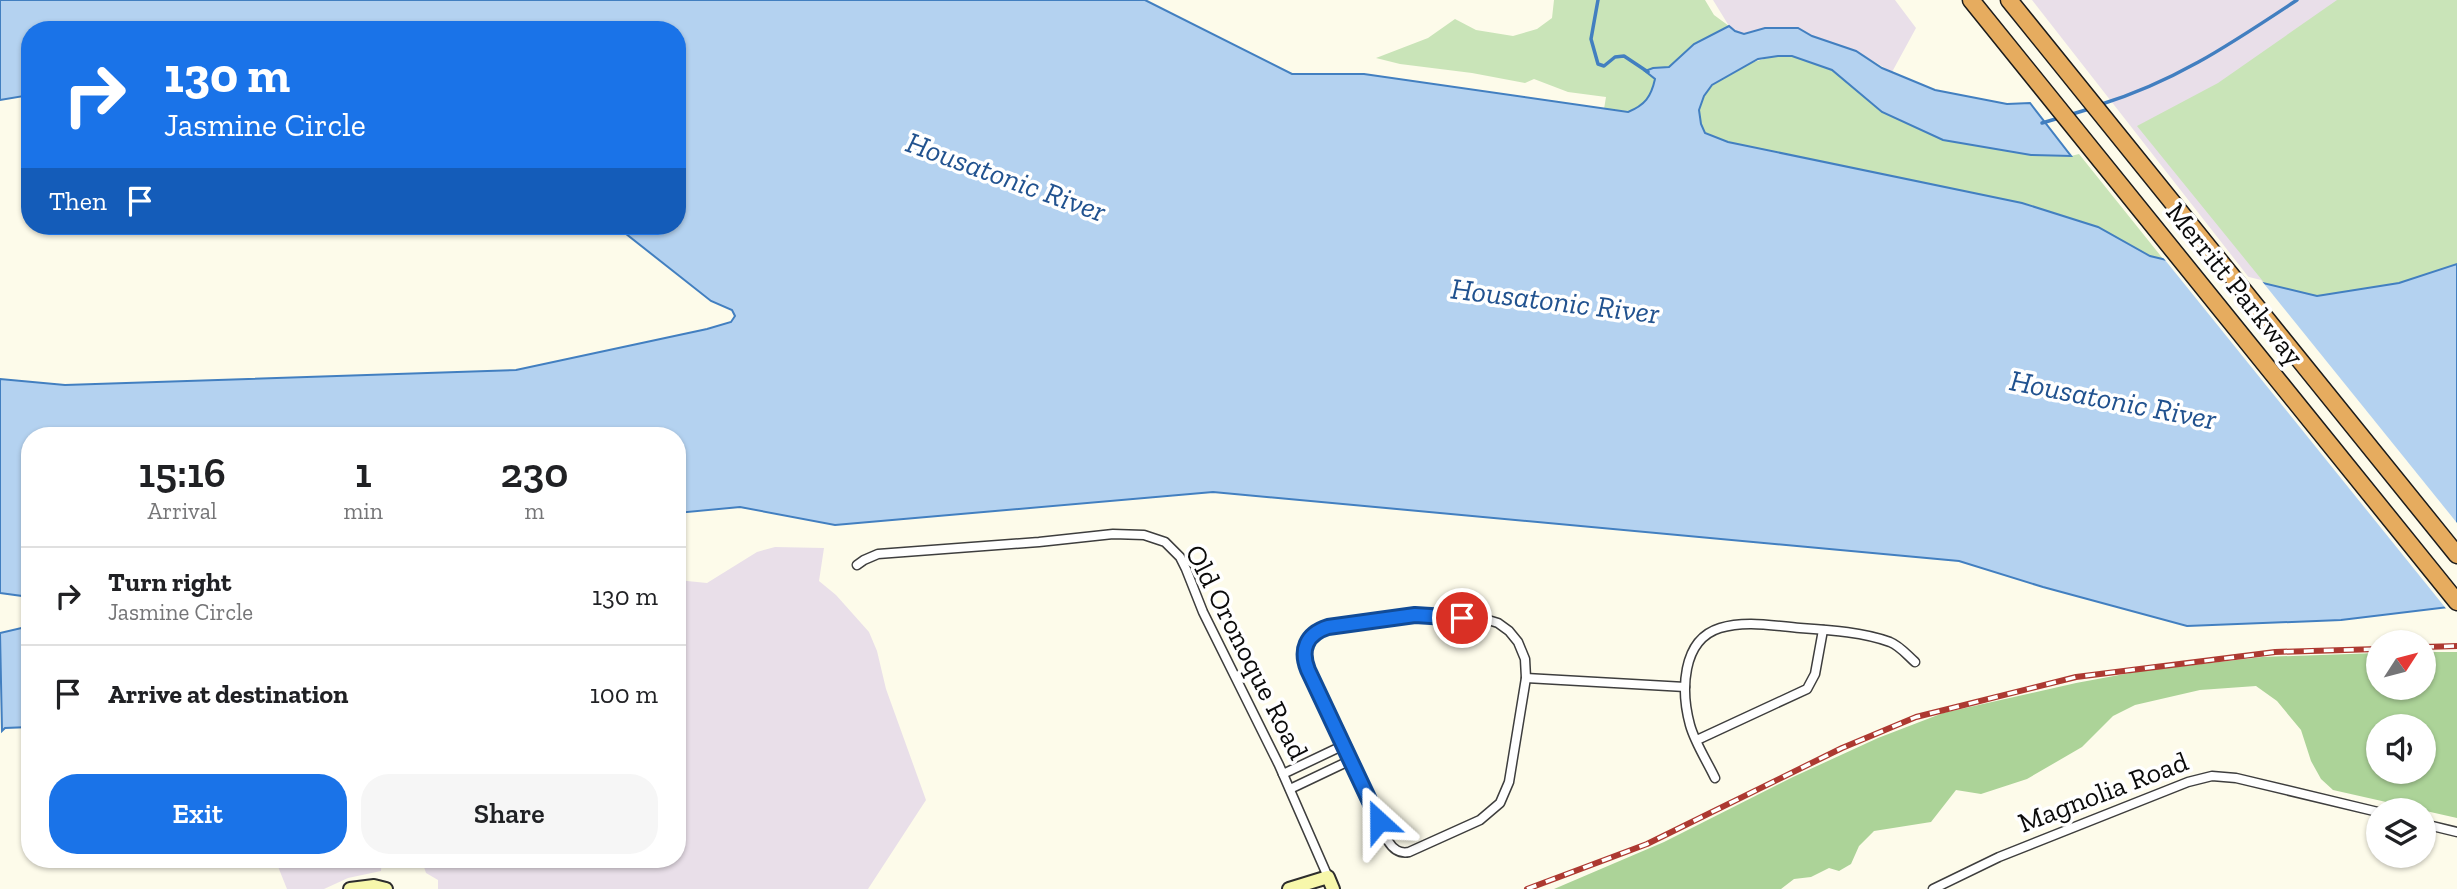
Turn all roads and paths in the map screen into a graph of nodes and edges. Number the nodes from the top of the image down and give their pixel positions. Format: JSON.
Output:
{"nodes":[{"id":1,"x":1971,"y":0,"type":"edge"},
{"id":2,"x":2009,"y":0,"type":"edge"},
{"id":3,"x":2457,"y":555,"type":"edge"},
{"id":4,"x":858,"y":565,"type":"dead end"},
{"id":5,"x":2457,"y":602,"type":"edge"},
{"id":6,"x":1823,"y":630,"type":"junction"},
{"id":7,"x":1915,"y":662,"type":"dead end"},
{"id":8,"x":1525,"y":678,"type":"junction"},
{"id":9,"x":1685,"y":687,"type":"junction"},
{"id":10,"x":1697,"y":740,"type":"junction"},
{"id":11,"x":1344,"y":745,"type":"junction"},
{"id":12,"x":1351,"y":760,"type":"junction"},
{"id":13,"x":1283,"y":774,"type":"junction"},
{"id":14,"x":1715,"y":778,"type":"dead end"},
{"id":15,"x":1290,"y":789,"type":"junction"},
{"id":16,"x":2366,"y":810,"type":"edge"},
{"id":17,"x":2436,"y":827,"type":"edge"},
{"id":18,"x":2457,"y":832,"type":"edge"},
{"id":19,"x":1331,"y":883,"type":"edge"},
{"id":20,"x":350,"y":889,"type":"edge"},
{"id":21,"x":386,"y":889,"type":"edge"},
{"id":22,"x":1289,"y":889,"type":"edge"},
{"id":23,"x":1933,"y":889,"type":"edge"}],
"edges":[{"from":1,"to":5,"type":"highway","name":"Merritt Parkway"},
{"from":2,"to":3,"type":"highway","name":"Merritt Parkway"},
{"from":4,"to":13,"type":"street","name":"Old Oronoque Road"},
{"from":6,"to":7,"type":"street"},
{"from":6,"to":9,"type":"street"},
{"from":6,"to":10,"type":"street"},
{"from":8,"to":9,"type":"street"},
{"from":8,"to":11,"type":"street"},
{"from":8,"to":12,"type":"street"},
{"from":9,"to":10,"type":"street"},
{"from":10,"to":14,"type":"street"},
{"from":11,"to":12,"type":"street"},
{"from":11,"to":13,"type":"street"},
{"from":12,"to":15,"type":"street"},
{"from":13,"to":15,"type":"street","name":"Old Oronoque Road"},
{"from":15,"to":19,"type":"street","name":"Old Oronoque Road"},
{"from":16,"to":23,"type":"street","name":"Magnolia Road"},
{"from":17,"to":18,"type":"street"},
{"from":19,"to":22,"type":"street"},
{"from":20,"to":21,"type":"street"}]}
